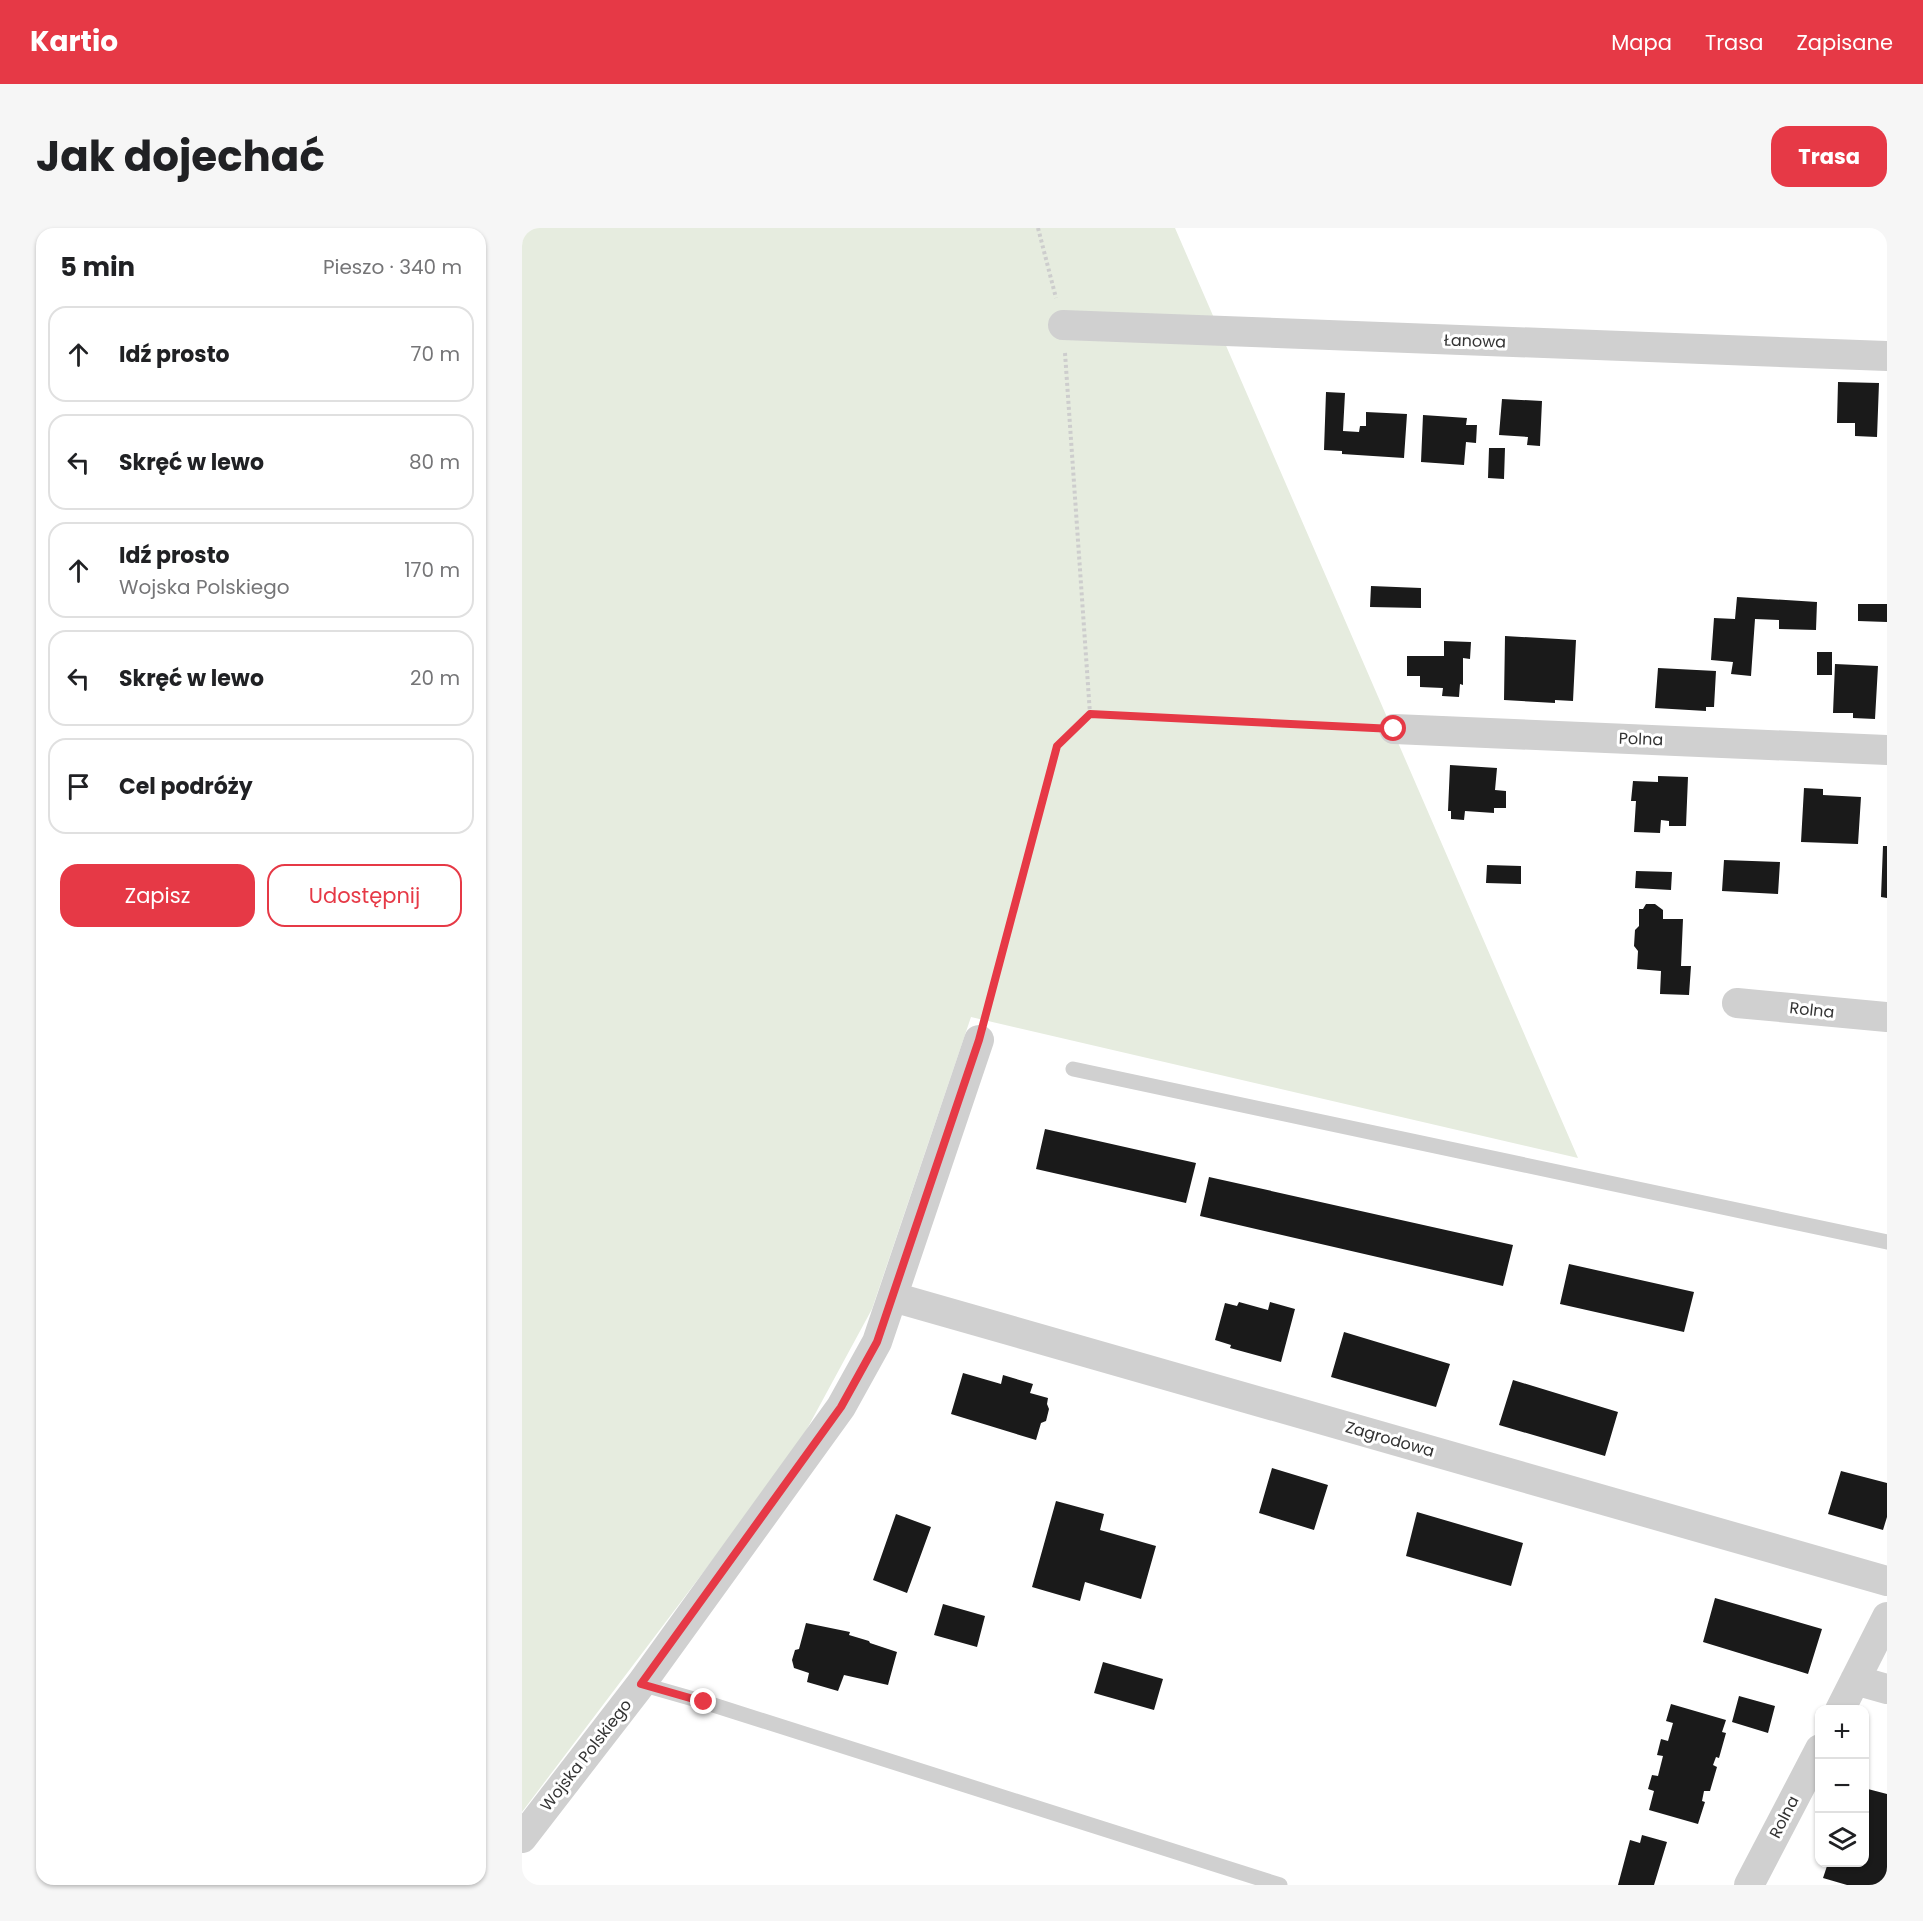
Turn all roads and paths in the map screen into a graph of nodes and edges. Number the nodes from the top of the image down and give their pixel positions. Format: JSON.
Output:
{"nodes":[{"id":1,"x":1038,"y":228,"type":"edge"},
{"id":2,"x":1063,"y":325,"type":"junction"},
{"id":3,"x":1887,"y":356,"type":"edge"},
{"id":4,"x":1090,"y":714,"type":"junction"},
{"id":5,"x":1394,"y":729,"type":"joint"},
{"id":6,"x":1887,"y":750,"type":"edge"},
{"id":7,"x":1737,"y":1002,"type":"dead end"},
{"id":8,"x":1887,"y":1017,"type":"edge"},
{"id":9,"x":979,"y":1040,"type":"joint"},
{"id":10,"x":1073,"y":1070,"type":"dead end"},
{"id":11,"x":1887,"y":1242,"type":"edge"},
{"id":12,"x":893,"y":1297,"type":"junction"},
{"id":13,"x":1887,"y":1581,"type":"edge"},
{"id":14,"x":1887,"y":1617,"type":"edge"},
{"id":15,"x":1855,"y":1680,"type":"junction"},
{"id":16,"x":641,"y":1684,"type":"junction"},
{"id":17,"x":1887,"y":1689,"type":"edge"},
{"id":18,"x":1842,"y":1705,"type":"edge"},
{"id":19,"x":1815,"y":1759,"type":"edge"},
{"id":20,"x":522,"y":1838,"type":"edge"},
{"id":21,"x":1280,"y":1885,"type":"edge"},
{"id":22,"x":1749,"y":1885,"type":"edge"}],
"edges":[{"from":1,"to":2,"type":"path"},
{"from":2,"to":3,"type":"street","name":"Łanowa"},
{"from":2,"to":4,"type":"path"},
{"from":4,"to":5,"type":"path"},
{"from":4,"to":9,"type":"path"},
{"from":5,"to":6,"type":"street","name":"Polna"},
{"from":7,"to":8,"type":"street","name":"Rolna"},
{"from":9,"to":12,"type":"street","name":"Wojska Polskiego"},
{"from":10,"to":11,"type":"lane"},
{"from":12,"to":13,"type":"street","name":"Zagrodowa"},
{"from":12,"to":16,"type":"street","name":"Wojska Polskiego"},
{"from":14,"to":15,"type":"street"},
{"from":15,"to":17,"type":"street"},
{"from":15,"to":18,"type":"street"},
{"from":16,"to":20,"type":"street","name":"Wojska Polskiego"},
{"from":16,"to":21,"type":"lane"},
{"from":19,"to":22,"type":"street","name":"Rolna"}]}
